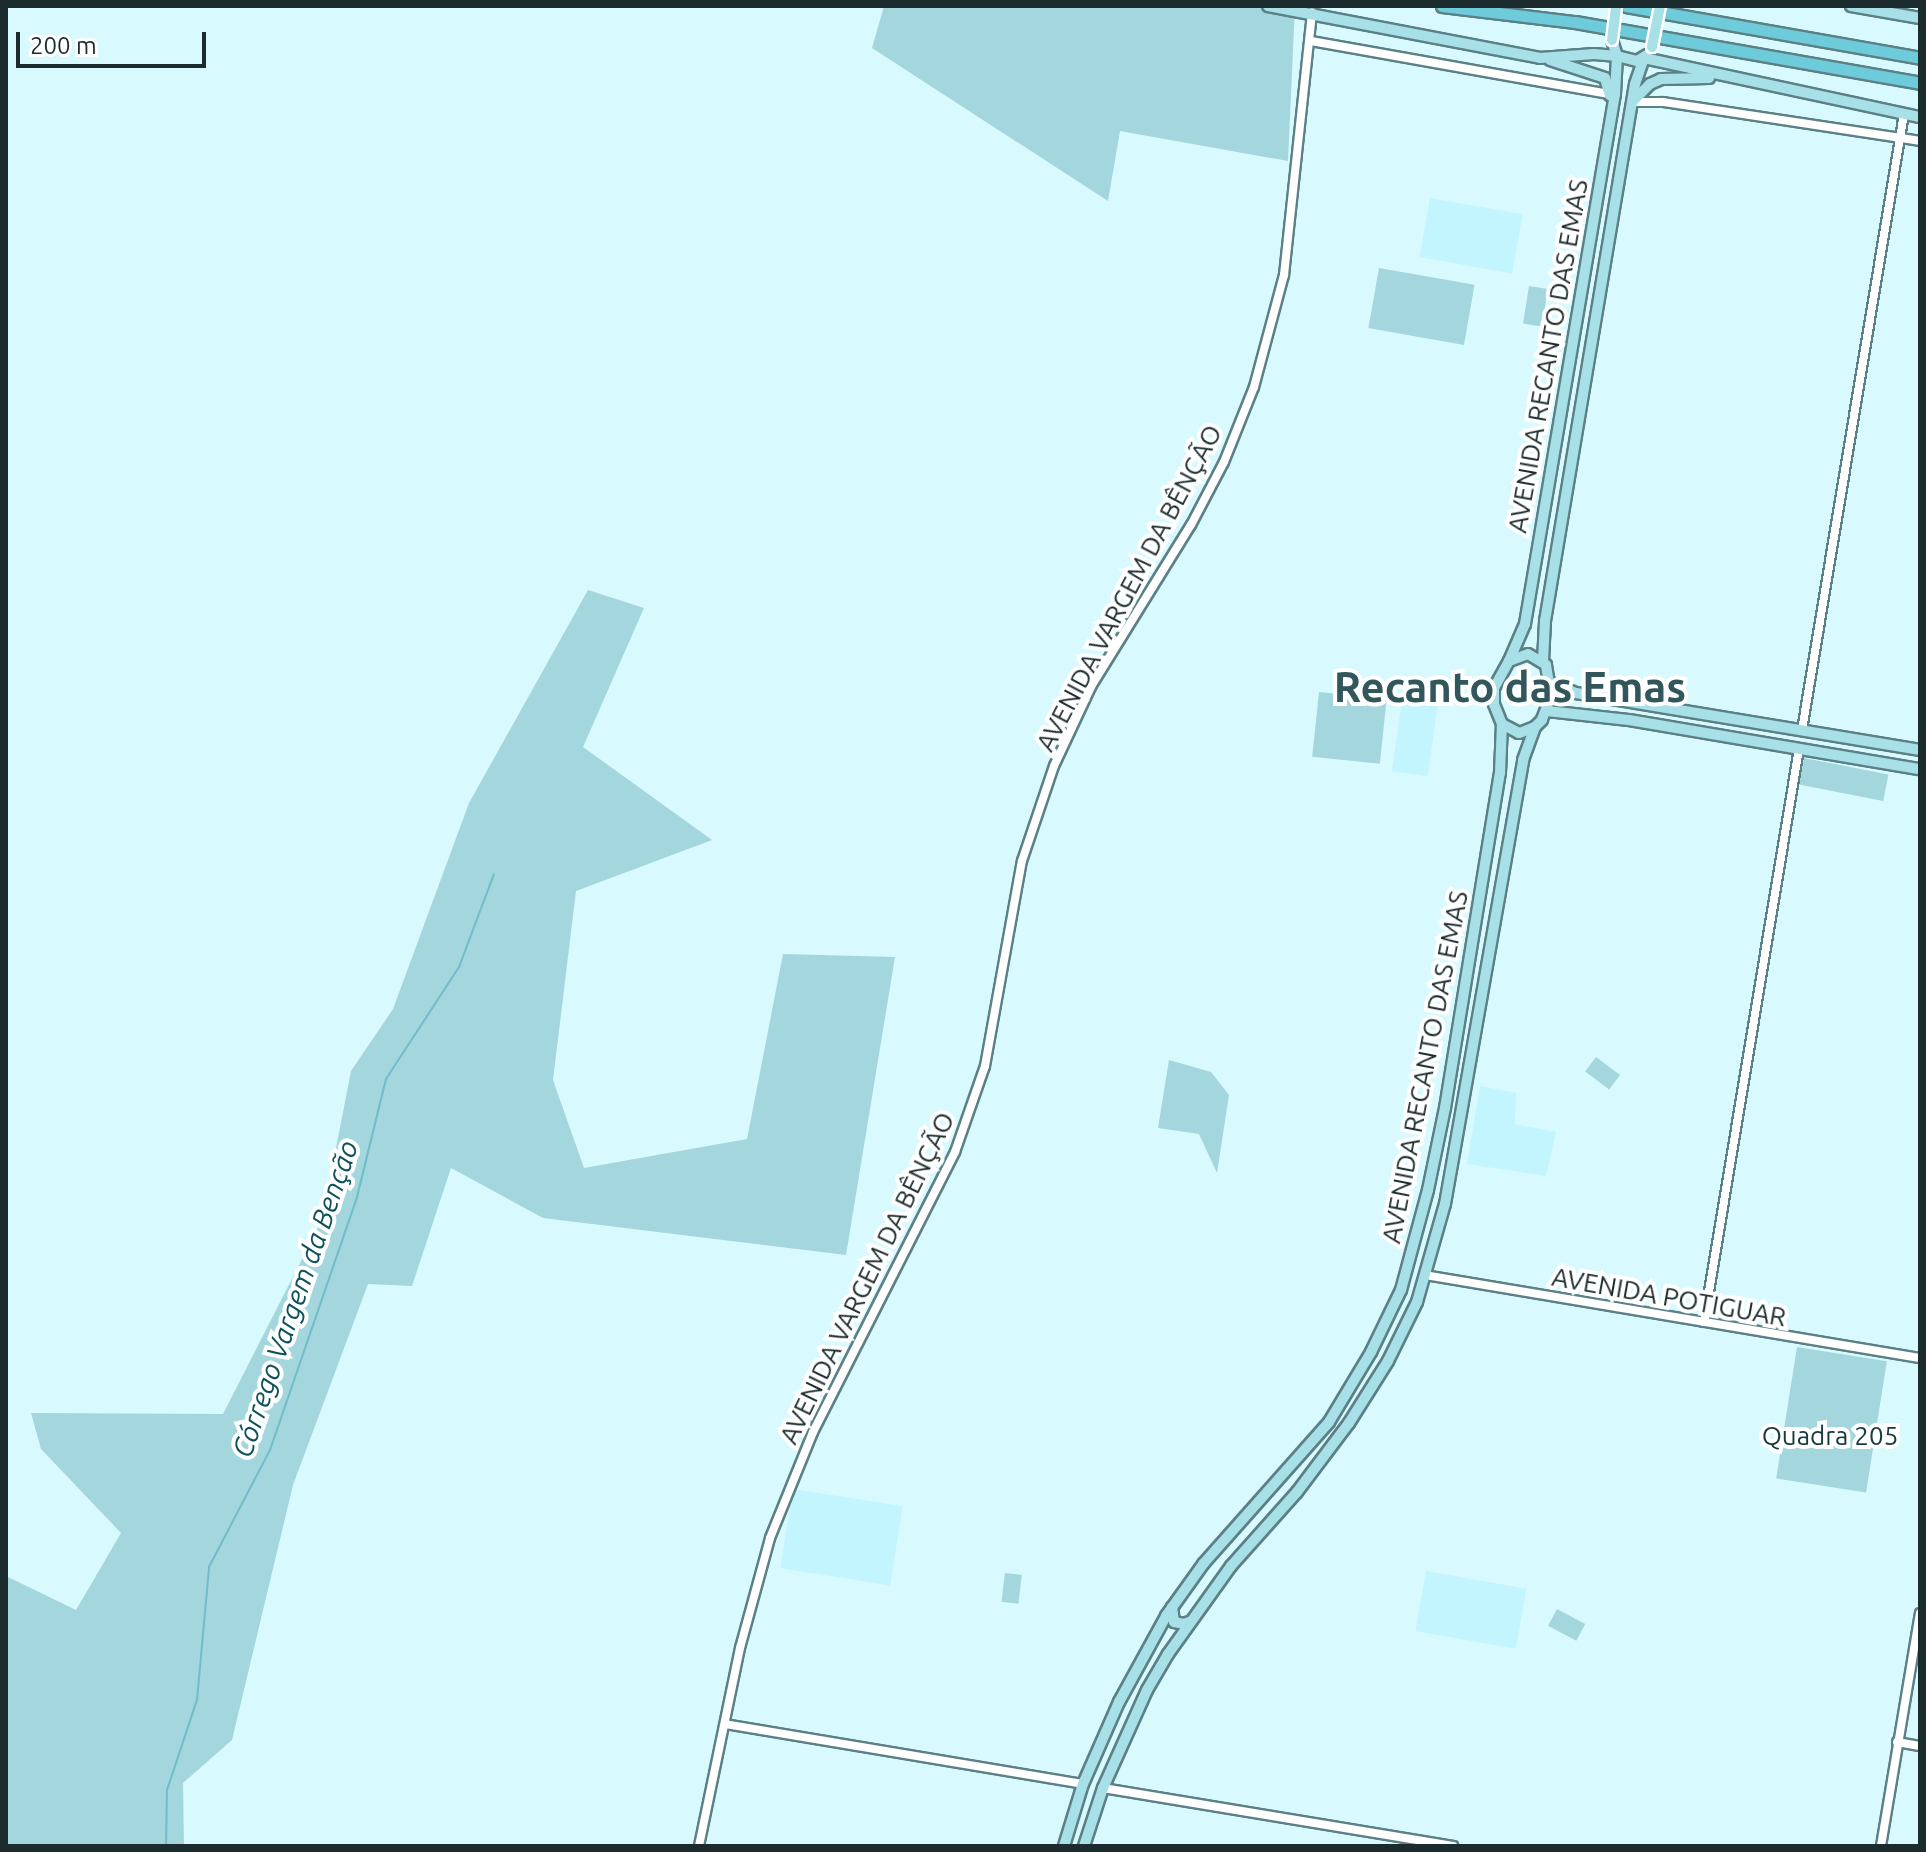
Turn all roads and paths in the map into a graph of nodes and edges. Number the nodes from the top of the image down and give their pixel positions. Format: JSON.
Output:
{"nodes":[{"id":1,"x":1268,"y":6,"type":"edge"},
{"id":2,"x":1442,"y":6,"type":"edge"},
{"id":3,"x":1616,"y":6,"type":"edge"},
{"id":4,"x":1626,"y":6,"type":"edge"},
{"id":5,"x":1660,"y":6,"type":"edge"},
{"id":6,"x":1851,"y":6,"type":"edge"},
{"id":7,"x":1312,"y":12,"type":"junction"},
{"id":8,"x":1920,"y":18,"type":"edge"},
{"id":9,"x":1311,"y":41,"type":"junction"},
{"id":10,"x":1617,"y":56,"type":"junction"},
{"id":11,"x":1540,"y":58,"type":"junction"},
{"id":12,"x":1644,"y":58,"type":"junction"},
{"id":13,"x":1920,"y":58,"type":"edge"},
{"id":14,"x":1720,"y":77,"type":"junction"},
{"id":15,"x":1661,"y":79,"type":"junction"},
{"id":16,"x":1920,"y":83,"type":"edge"},
{"id":17,"x":1611,"y":100,"type":"junction"},
{"id":18,"x":1632,"y":102,"type":"junction"},
{"id":19,"x":1663,"y":102,"type":"junction"},
{"id":20,"x":1904,"y":114,"type":"junction"},
{"id":21,"x":1920,"y":117,"type":"edge"},
{"id":22,"x":1900,"y":137,"type":"junction"},
{"id":23,"x":1920,"y":141,"type":"edge"},
{"id":24,"x":1597,"y":203,"type":"junction"},
{"id":25,"x":1614,"y":208,"type":"junction"},
{"id":26,"x":1586,"y":266,"type":"junction"},
{"id":27,"x":1603,"y":275,"type":"junction"},
{"id":28,"x":1580,"y":415,"type":"junction"},
{"id":29,"x":1561,"y":416,"type":"junction"},
{"id":30,"x":1558,"y":434,"type":"junction"},
{"id":31,"x":1576,"y":440,"type":"junction"},
{"id":32,"x":1509,"y":661,"type":"junction"},
{"id":33,"x":1543,"y":661,"type":"junction"},
{"id":34,"x":1551,"y":683,"type":"junction"},
{"id":35,"x":1547,"y":711,"type":"junction"},
{"id":36,"x":1502,"y":724,"type":"junction"},
{"id":37,"x":1535,"y":727,"type":"junction"},
{"id":38,"x":1802,"y":730,"type":"junction"},
{"id":39,"x":1862,"y":740,"type":"junction"},
{"id":40,"x":1890,"y":744,"type":"junction"},
{"id":41,"x":1799,"y":749,"type":"junction"},
{"id":42,"x":1920,"y":750,"type":"edge"},
{"id":43,"x":1858,"y":758,"type":"junction"},
{"id":44,"x":1886,"y":763,"type":"junction"},
{"id":45,"x":1920,"y":769,"type":"edge"},
{"id":46,"x":1462,"y":1009,"type":"junction"},
{"id":47,"x":1480,"y":1011,"type":"junction"},
{"id":48,"x":1458,"y":1029,"type":"junction"},
{"id":49,"x":1476,"y":1032,"type":"junction"},
{"id":50,"x":1431,"y":1177,"type":"junction"},
{"id":51,"x":1449,"y":1187,"type":"junction"},
{"id":52,"x":1425,"y":1275,"type":"junction"},
{"id":53,"x":1401,"y":1290,"type":"junction"},
{"id":54,"x":1417,"y":1302,"type":"junction"},
{"id":55,"x":1704,"y":1322,"type":"junction"},
{"id":56,"x":1920,"y":1360,"type":"edge"},
{"id":57,"x":1269,"y":1492,"type":"junction"},
{"id":58,"x":1282,"y":1507,"type":"junction"},
{"id":59,"x":1240,"y":1525,"type":"junction"},
{"id":60,"x":1251,"y":1542,"type":"junction"},
{"id":61,"x":1172,"y":1607,"type":"junction"},
{"id":62,"x":1920,"y":1613,"type":"edge"},
{"id":63,"x":1189,"y":1622,"type":"junction"},
{"id":64,"x":1151,"y":1641,"type":"junction"},
{"id":65,"x":1168,"y":1654,"type":"junction"},
{"id":66,"x":725,"y":1724,"type":"junction"},
{"id":67,"x":1897,"y":1742,"type":"junction"},
{"id":68,"x":1920,"y":1746,"type":"edge"},
{"id":69,"x":1083,"y":1784,"type":"junction"},
{"id":70,"x":1103,"y":1788,"type":"junction"},
{"id":71,"x":699,"y":1846,"type":"edge"},
{"id":72,"x":1064,"y":1846,"type":"edge"},
{"id":73,"x":1084,"y":1846,"type":"edge"},
{"id":74,"x":1453,"y":1846,"type":"edge"},
{"id":75,"x":1881,"y":1846,"type":"edge"}],
"edges":[{"from":1,"to":7,"type":"main road"},
{"from":2,"to":16,"type":"highway"},
{"from":3,"to":10,"type":"main road","bridge":true},
{"from":4,"to":13,"type":"highway"},
{"from":5,"to":12,"type":"main road","bridge":true},
{"from":6,"to":8,"type":"main road"},
{"from":7,"to":9,"type":"street","name":"AVENIDA VARGEM DA BÊNÇÃO"},
{"from":7,"to":11,"type":"main road"},
{"from":9,"to":17,"type":"street"},
{"from":9,"to":66,"type":"street","name":"AVENIDA VARGEM DA BÊNÇÃO"},
{"from":10,"to":11,"type":"main road"},
{"from":10,"to":12,"type":"main road"},
{"from":10,"to":17,"type":"main road","name":"AVENIDA RECANTO DAS EMAS"},
{"from":11,"to":17,"type":"main road"},
{"from":12,"to":14,"type":"main road"},
{"from":12,"to":18,"type":"main road","name":"AVENIDA RECANTO DAS EMAS"},
{"from":14,"to":15,"type":"main road"},
{"from":14,"to":20,"type":"main road"},
{"from":15,"to":18,"type":"main road"},
{"from":15,"to":19,"type":"street"},
{"from":17,"to":24,"type":"main road","name":"AVENIDA RECANTO DAS EMAS"},
{"from":18,"to":19,"type":"street"},
{"from":18,"to":25,"type":"main road","name":"AVENIDA RECANTO DAS EMAS"},
{"from":19,"to":22,"type":"street"},
{"from":20,"to":21,"type":"main road"},
{"from":20,"to":22,"type":"street"},
{"from":22,"to":23,"type":"street"},
{"from":22,"to":38,"type":"street"},
{"from":24,"to":25,"type":"main road"},
{"from":24,"to":26,"type":"main road","name":"AVENIDA RECANTO DAS EMAS"},
{"from":25,"to":27,"type":"main road","name":"AVENIDA RECANTO DAS EMAS"},
{"from":26,"to":27,"type":"main road"},
{"from":26,"to":29,"type":"main road","name":"AVENIDA RECANTO DAS EMAS"},
{"from":27,"to":28,"type":"main road","name":"AVENIDA RECANTO DAS EMAS"},
{"from":28,"to":29,"type":"main road"},
{"from":28,"to":31,"type":"main road","name":"AVENIDA RECANTO DAS EMAS"},
{"from":29,"to":30,"type":"main road","name":"AVENIDA RECANTO DAS EMAS"},
{"from":30,"to":31,"type":"main road"},
{"from":30,"to":32,"type":"main road","name":"AVENIDA RECANTO DAS EMAS"},
{"from":31,"to":33,"type":"main road","name":"AVENIDA RECANTO DAS EMAS"},
{"from":32,"to":33,"type":"main road"},
{"from":32,"to":36,"type":"main road"},
{"from":33,"to":34,"type":"main road"},
{"from":34,"to":35,"type":"main road"},
{"from":34,"to":38,"type":"main road"},
{"from":35,"to":37,"type":"main road"},
{"from":35,"to":41,"type":"main road"},
{"from":36,"to":37,"type":"main road"},
{"from":36,"to":46,"type":"main road","name":"AVENIDA RECANTO DAS EMAS"},
{"from":37,"to":47,"type":"main road","name":"AVENIDA RECANTO DAS EMAS"},
{"from":38,"to":39,"type":"main road"},
{"from":39,"to":40,"type":"main road"},
{"from":39,"to":43,"type":"main road"},
{"from":40,"to":42,"type":"main road"},
{"from":40,"to":44,"type":"main road"},
{"from":41,"to":43,"type":"main road"},
{"from":41,"to":55,"type":"street"},
{"from":43,"to":44,"type":"main road"},
{"from":44,"to":45,"type":"main road"},
{"from":46,"to":47,"type":"main road"},
{"from":46,"to":48,"type":"main road","name":"AVENIDA RECANTO DAS EMAS"},
{"from":47,"to":49,"type":"main road","name":"AVENIDA RECANTO DAS EMAS"},
{"from":48,"to":49,"type":"main road"},
{"from":48,"to":50,"type":"main road","name":"AVENIDA RECANTO DAS EMAS"},
{"from":49,"to":51,"type":"main road","name":"AVENIDA RECANTO DAS EMAS"},
{"from":50,"to":51,"type":"main road"},
{"from":50,"to":53,"type":"main road","name":"AVENIDA RECANTO DAS EMAS"},
{"from":51,"to":52,"type":"main road","name":"AVENIDA RECANTO DAS EMAS"},
{"from":52,"to":54,"type":"main road","name":"AVENIDA RECANTO DAS EMAS"},
{"from":52,"to":55,"type":"street","name":"AVENIDA POTIGUAR"},
{"from":53,"to":54,"type":"main road"},
{"from":53,"to":57,"type":"main road","name":"AVENIDA RECANTO DAS EMAS"},
{"from":54,"to":58,"type":"main road","name":"AVENIDA RECANTO DAS EMAS"},
{"from":55,"to":56,"type":"street","name":"AVENIDA POTIGUAR"},
{"from":57,"to":58,"type":"main road"},
{"from":57,"to":59,"type":"main road","name":"AVENIDA RECANTO DAS EMAS"},
{"from":58,"to":60,"type":"main road","name":"AVENIDA RECANTO DAS EMAS"},
{"from":59,"to":60,"type":"main road"},
{"from":59,"to":61,"type":"main road","name":"AVENIDA RECANTO DAS EMAS"},
{"from":60,"to":63,"type":"main road","name":"AVENIDA RECANTO DAS EMAS"},
{"from":61,"to":63,"type":"main road"},
{"from":61,"to":64,"type":"main road","name":"AVENIDA RECANTO DAS EMAS"},
{"from":62,"to":67,"type":"street"},
{"from":63,"to":65,"type":"main road","name":"AVENIDA RECANTO DAS EMAS"},
{"from":64,"to":65,"type":"main road"},
{"from":64,"to":69,"type":"main road","name":"AVENIDA RECANTO DAS EMAS"},
{"from":65,"to":70,"type":"main road","name":"AVENIDA RECANTO DAS EMAS"},
{"from":66,"to":69,"type":"street"},
{"from":66,"to":71,"type":"street","name":"AVENIDA VARGEM DA BÊNÇÃO"},
{"from":67,"to":68,"type":"street"},
{"from":67,"to":75,"type":"street"},
{"from":69,"to":72,"type":"main road","name":"AVENIDA RECANTO DAS EMAS"},
{"from":70,"to":73,"type":"main road","name":"AVENIDA RECANTO DAS EMAS"},
{"from":70,"to":74,"type":"street"}]}
